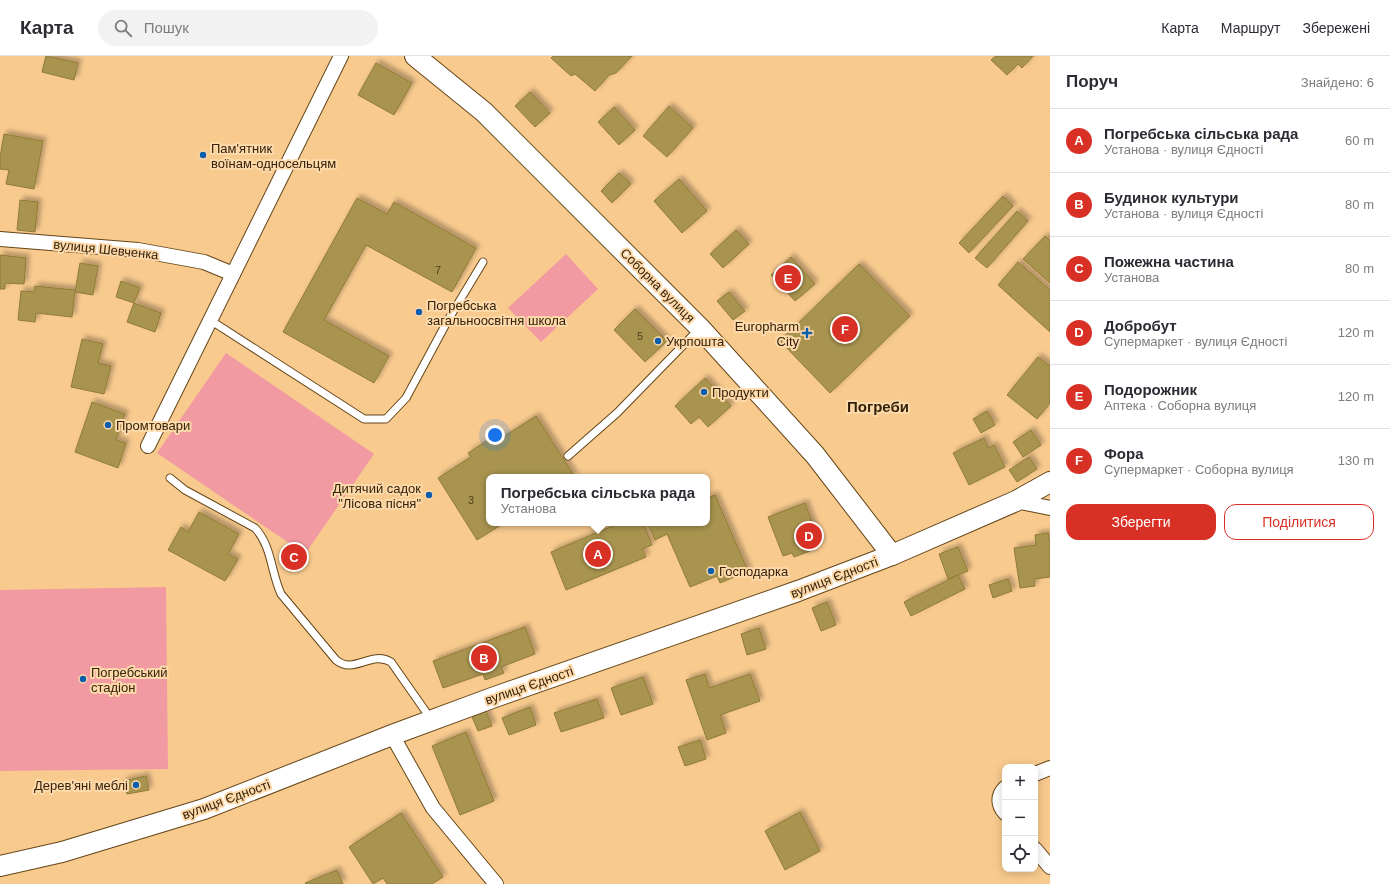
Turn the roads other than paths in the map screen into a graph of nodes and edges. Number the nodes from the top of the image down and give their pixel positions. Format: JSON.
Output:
{"nodes":[{"id":1,"x":341,"y":56,"type":"edge"},
{"id":2,"x":415,"y":56,"type":"edge"},
{"id":3,"x":0,"y":239,"type":"edge"},
{"id":4,"x":483,"y":262,"type":"dead end"},
{"id":5,"x":233,"y":274,"type":"junction"},
{"id":6,"x":210,"y":320,"type":"junction"},
{"id":7,"x":700,"y":328,"type":"junction"},
{"id":8,"x":148,"y":446,"type":"dead end"},
{"id":9,"x":568,"y":456,"type":"dead end"},
{"id":10,"x":170,"y":478,"type":"dead end"},
{"id":11,"x":1050,"y":482,"type":"edge"},
{"id":12,"x":1016,"y":501,"type":"junction"},
{"id":13,"x":1050,"y":508,"type":"edge"},
{"id":14,"x":892,"y":555,"type":"junction"},
{"id":15,"x":432,"y":720,"type":"junction"},
{"id":16,"x":392,"y":735,"type":"junction"},
{"id":17,"x":1050,"y":768,"type":"edge"},
{"id":18,"x":1038,"y":773,"type":"edge"},
{"id":19,"x":1002,"y":792,"type":"edge"},
{"id":20,"x":1002,"y":809,"type":"edge"},
{"id":21,"x":1038,"y":853,"type":"edge"},
{"id":22,"x":0,"y":866,"type":"edge"},
{"id":23,"x":1050,"y":867,"type":"edge"},
{"id":24,"x":496,"y":884,"type":"edge"}],
"edges":[{"from":1,"to":5,"type":"street"},
{"from":2,"to":7,"type":"main road","name":"Соборна вулиця"},
{"from":3,"to":5,"type":"street","name":"вулиця Шевченка"},
{"from":4,"to":6,"type":"lane"},
{"from":5,"to":6,"type":"street"},
{"from":6,"to":8,"type":"street"},
{"from":7,"to":9,"type":"lane"},
{"from":7,"to":14,"type":"main road","name":"Соборна вулиця"},
{"from":10,"to":15,"type":"lane"},
{"from":11,"to":12,"type":"main road","name":"вулиця Єдності"},
{"from":12,"to":13,"type":"street"},
{"from":12,"to":14,"type":"main road","name":"вулиця Єдності"},
{"from":14,"to":15,"type":"main road","name":"вулиця Єдності"},
{"from":15,"to":16,"type":"main road","name":"вулиця Єдності"},
{"from":16,"to":22,"type":"main road","name":"вулиця Єдності"},
{"from":16,"to":24,"type":"street"},
{"from":17,"to":18,"type":"street"},
{"from":19,"to":20,"type":"street"},
{"from":21,"to":23,"type":"street"}]}
